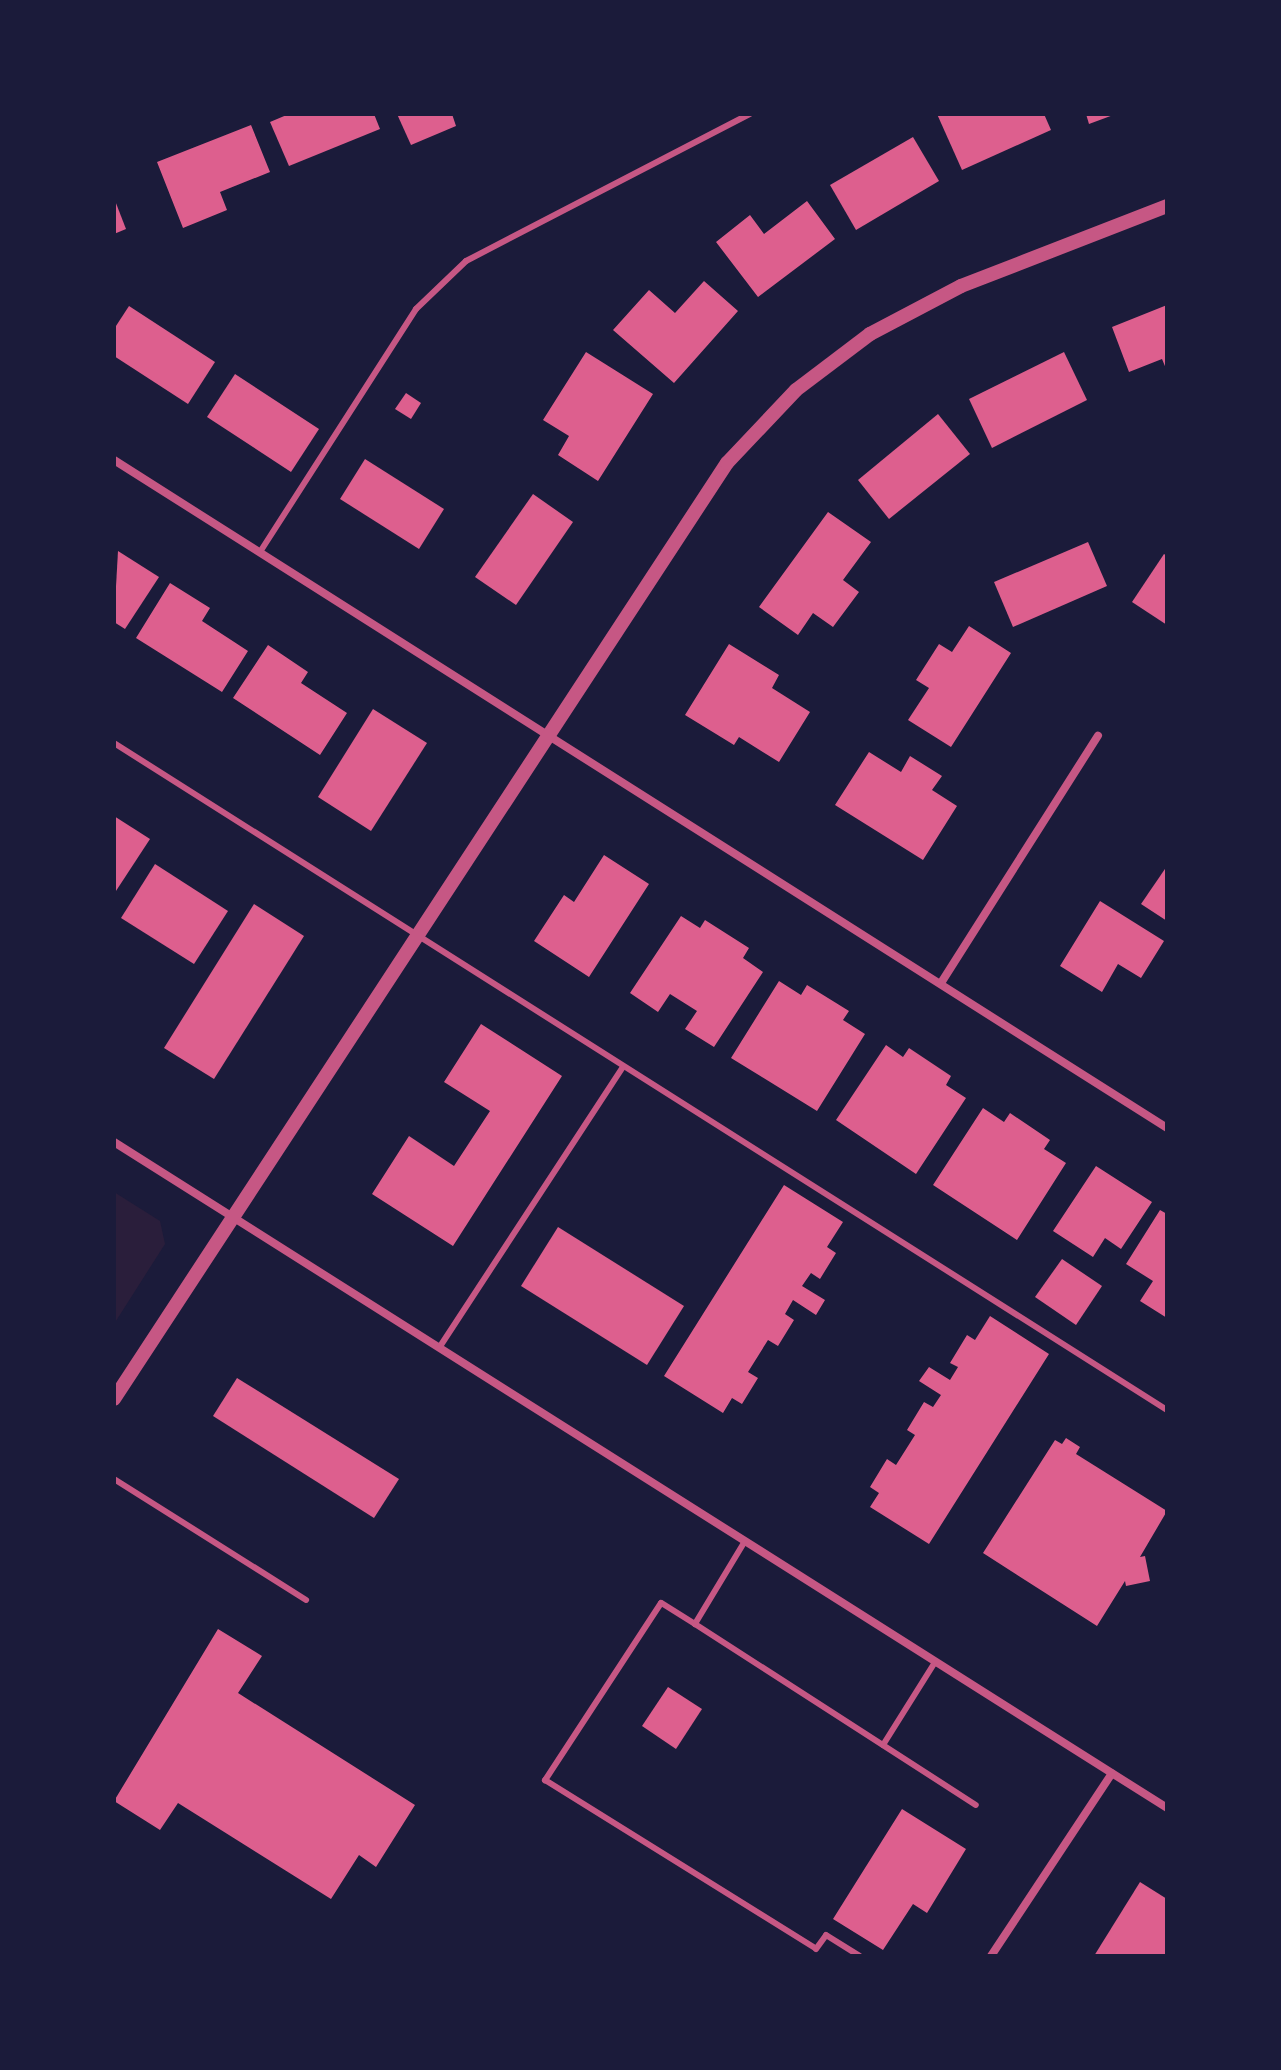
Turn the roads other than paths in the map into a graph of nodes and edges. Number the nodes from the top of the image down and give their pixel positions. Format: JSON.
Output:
{"nodes":[{"id":1,"x":750,"y":114,"type":"edge"},
{"id":2,"x":1167,"y":206,"type":"edge"},
{"id":3,"x":114,"y":460,"type":"edge"},
{"id":4,"x":260,"y":552,"type":"junction"},
{"id":5,"x":547,"y":731,"type":"junction"},
{"id":6,"x":1098,"y":736,"type":"dead end"},
{"id":7,"x":114,"y":743,"type":"edge"},
{"id":8,"x":414,"y":935,"type":"junction"},
{"id":9,"x":941,"y":983,"type":"junction"},
{"id":10,"x":623,"y":1067,"type":"junction"},
{"id":11,"x":1167,"y":1128,"type":"edge"},
{"id":12,"x":114,"y":1142,"type":"edge"},
{"id":13,"x":232,"y":1217,"type":"junction"},
{"id":14,"x":439,"y":1348,"type":"junction"},
{"id":15,"x":114,"y":1399,"type":"edge"},
{"id":16,"x":1167,"y":1410,"type":"edge"},
{"id":17,"x":114,"y":1479,"type":"edge"},
{"id":18,"x":745,"y":1541,"type":"junction"},
{"id":19,"x":306,"y":1600,"type":"dead end"},
{"id":20,"x":695,"y":1624,"type":"junction"},
{"id":21,"x":935,"y":1662,"type":"junction"},
{"id":22,"x":883,"y":1745,"type":"junction"},
{"id":23,"x":1112,"y":1773,"type":"junction"},
{"id":24,"x":976,"y":1805,"type":"dead end"},
{"id":25,"x":1167,"y":1808,"type":"edge"},
{"id":26,"x":859,"y":1956,"type":"edge"},
{"id":27,"x":991,"y":1956,"type":"edge"}],
"edges":[{"from":1,"to":4,"type":"lane"},
{"from":2,"to":5,"type":"street"},
{"from":3,"to":4,"type":"street"},
{"from":4,"to":5,"type":"street"},
{"from":5,"to":8,"type":"street"},
{"from":5,"to":9,"type":"street"},
{"from":6,"to":9,"type":"street"},
{"from":7,"to":8,"type":"lane"},
{"from":8,"to":10,"type":"lane"},
{"from":8,"to":13,"type":"street"},
{"from":9,"to":11,"type":"street"},
{"from":10,"to":14,"type":"lane"},
{"from":10,"to":16,"type":"lane"},
{"from":12,"to":13,"type":"street"},
{"from":13,"to":14,"type":"street"},
{"from":13,"to":15,"type":"street"},
{"from":14,"to":18,"type":"street"},
{"from":17,"to":19,"type":"lane"},
{"from":18,"to":20,"type":"lane"},
{"from":18,"to":21,"type":"street"},
{"from":20,"to":22,"type":"lane"},
{"from":20,"to":26,"type":"lane"},
{"from":21,"to":22,"type":"lane"},
{"from":21,"to":23,"type":"street"},
{"from":22,"to":24,"type":"lane"},
{"from":23,"to":25,"type":"street"},
{"from":23,"to":27,"type":"street"}]}
